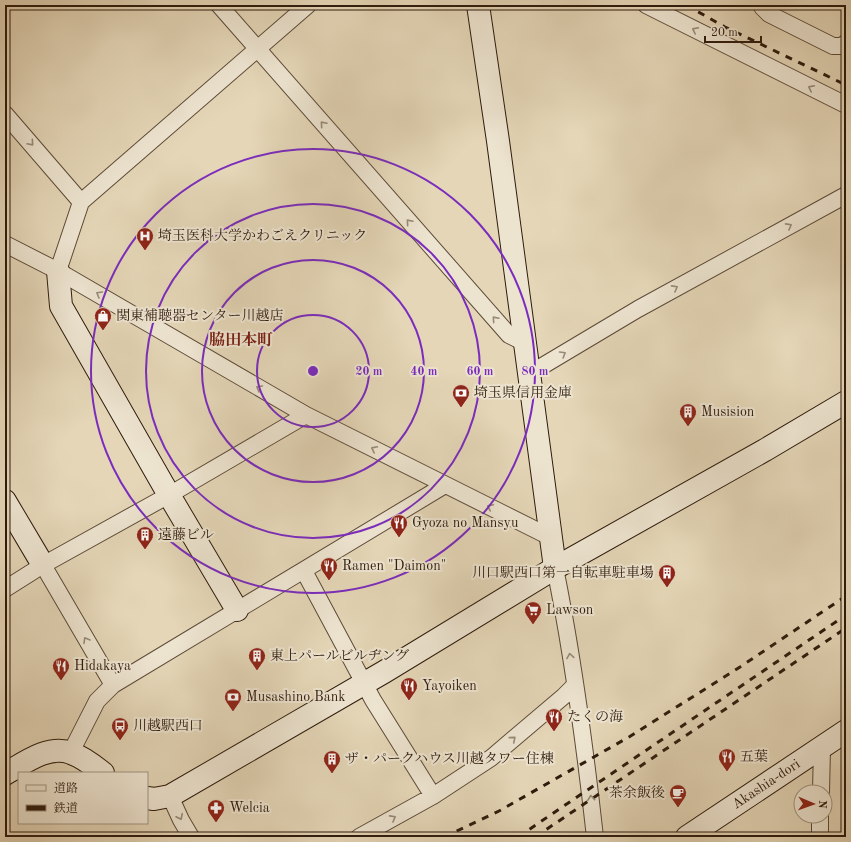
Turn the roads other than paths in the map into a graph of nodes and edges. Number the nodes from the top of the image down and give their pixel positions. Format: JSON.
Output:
{"nodes":[{"id":1,"x":218,"y":5,"type":"edge"},
{"id":2,"x":308,"y":5,"type":"edge"},
{"id":3,"x":478,"y":5,"type":"edge"},
{"id":4,"x":646,"y":5,"type":"edge"},
{"id":5,"x":762,"y":5,"type":"edge"},
{"id":6,"x":846,"y":43,"type":"edge"},
{"id":7,"x":257,"y":49,"type":"junction"},
{"id":8,"x":846,"y":105,"type":"edge"},
{"id":9,"x":5,"y":114,"type":"edge"},
{"id":10,"x":846,"y":195,"type":"edge"},
{"id":11,"x":81,"y":202,"type":"junction"},
{"id":12,"x":9,"y":251,"type":"edge"},
{"id":13,"x":58,"y":271,"type":"junction"},
{"id":14,"x":525,"y":343,"type":"junction"},
{"id":15,"x":529,"y":374,"type":"junction"},
{"id":16,"x":846,"y":402,"type":"edge"},
{"id":17,"x":306,"y":415,"type":"junction"},
{"id":18,"x":445,"y":485,"type":"junction"},
{"id":19,"x":169,"y":495,"type":"junction"},
{"id":20,"x":5,"y":501,"type":"edge"},
{"id":21,"x":550,"y":536,"type":"junction"},
{"id":22,"x":43,"y":566,"type":"junction"},
{"id":23,"x":555,"y":568,"type":"junction"},
{"id":24,"x":304,"y":571,"type":"junction"},
{"id":25,"x":5,"y":589,"type":"edge"},
{"id":26,"x":237,"y":610,"type":"junction"},
{"id":27,"x":364,"y":683,"type":"junction"},
{"id":28,"x":113,"y":685,"type":"junction"},
{"id":29,"x":575,"y":685,"type":"junction"},
{"id":30,"x":846,"y":731,"type":"edge"},
{"id":31,"x":822,"y":747,"type":"junction"},
{"id":32,"x":71,"y":752,"type":"junction"},
{"id":33,"x":101,"y":772,"type":"edge"},
{"id":34,"x":5,"y":774,"type":"edge"},
{"id":35,"x":821,"y":784,"type":"edge"},
{"id":36,"x":170,"y":796,"type":"junction"},
{"id":37,"x":433,"y":796,"type":"junction"},
{"id":38,"x":148,"y":798,"type":"edge"},
{"id":39,"x":820,"y":824,"type":"edge"},
{"id":40,"x":191,"y":837,"type":"edge"},
{"id":41,"x":359,"y":837,"type":"edge"},
{"id":42,"x":595,"y":837,"type":"edge"},
{"id":43,"x":687,"y":837,"type":"edge"},
{"id":44,"x":820,"y":837,"type":"edge"}],
"edges":[{"from":1,"to":7,"type":"street"},
{"from":2,"to":7,"type":"street"},
{"from":3,"to":14,"type":"street"},
{"from":8,"to":4,"type":"street","one_way":true},
{"from":5,"to":6,"type":"street"},
{"from":7,"to":11,"type":"street"},
{"from":14,"to":7,"type":"street","one_way":true},
{"from":9,"to":11,"type":"street","one_way":true},
{"from":15,"to":10,"type":"street","one_way":true},
{"from":11,"to":13,"type":"street"},
{"from":12,"to":13,"type":"street"},
{"from":17,"to":13,"type":"street","one_way":true},
{"from":13,"to":19,"type":"street"},
{"from":14,"to":15,"type":"street"},
{"from":15,"to":21,"type":"street"},
{"from":16,"to":23,"type":"street"},
{"from":18,"to":17,"type":"street","one_way":true},
{"from":17,"to":19,"type":"street"},
{"from":21,"to":18,"type":"street","one_way":true},
{"from":18,"to":24,"type":"street"},
{"from":19,"to":22,"type":"street"},
{"from":19,"to":26,"type":"street"},
{"from":20,"to":22,"type":"street"},
{"from":21,"to":23,"type":"street"},
{"from":22,"to":25,"type":"street"},
{"from":28,"to":22,"type":"street","one_way":true},
{"from":23,"to":27,"type":"street"},
{"from":29,"to":23,"type":"street","one_way":true},
{"from":24,"to":26,"type":"street"},
{"from":24,"to":27,"type":"street"},
{"from":26,"to":28,"type":"street"},
{"from":27,"to":36,"type":"street"},
{"from":27,"to":37,"type":"street"},
{"from":28,"to":32,"type":"street"},
{"from":37,"to":29,"type":"street","one_way":true},
{"from":42,"to":29,"type":"street","one_way":true},
{"from":30,"to":31,"type":"street","name":"Akashia-dori"},
{"from":31,"to":35,"type":"street"},
{"from":31,"to":43,"type":"street","name":"Akashia-dori"},
{"from":32,"to":33,"type":"street"},
{"from":32,"to":34,"type":"street"},
{"from":36,"to":38,"type":"street"},
{"from":36,"to":40,"type":"street","one_way":true},
{"from":41,"to":37,"type":"street","one_way":true},
{"from":39,"to":44,"type":"street"}]}
